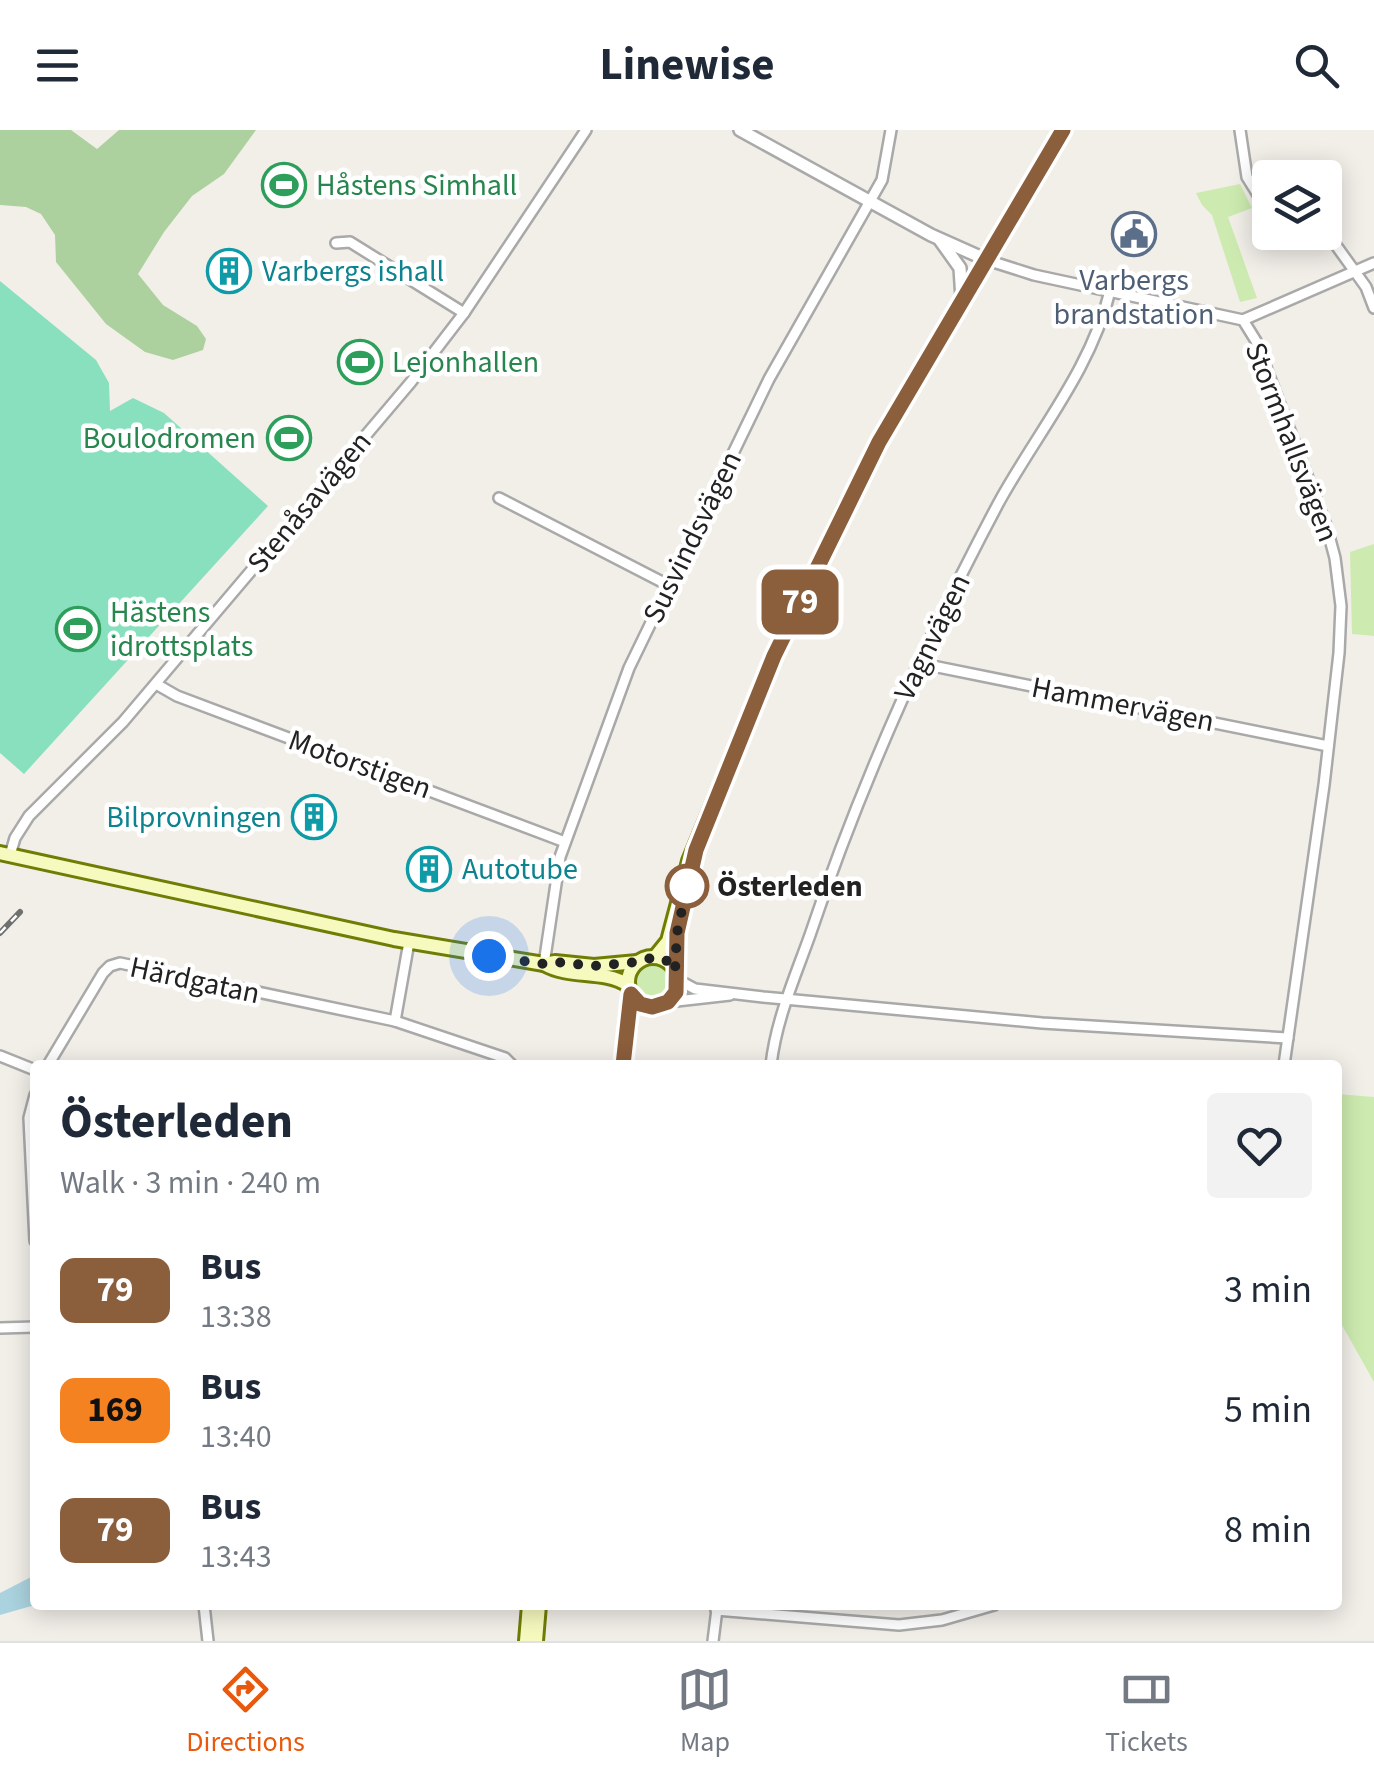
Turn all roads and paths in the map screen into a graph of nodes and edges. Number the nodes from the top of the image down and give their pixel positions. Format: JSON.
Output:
{"nodes":[{"id":1,"x":586,"y":130,"type":"edge"},
{"id":2,"x":740,"y":130,"type":"edge"},
{"id":3,"x":891,"y":130,"type":"edge"},
{"id":4,"x":1063,"y":130,"type":"edge"},
{"id":5,"x":1240,"y":130,"type":"edge"},
{"id":6,"x":1252,"y":185,"type":"edge"},
{"id":7,"x":870,"y":202,"type":"junction"},
{"id":8,"x":940,"y":240,"type":"junction"},
{"id":9,"x":336,"y":243,"type":"dead end"},
{"id":10,"x":1339,"y":250,"type":"edge"},
{"id":11,"x":987,"y":260,"type":"junction"},
{"id":12,"x":1374,"y":263,"type":"edge"},
{"id":13,"x":1354,"y":272,"type":"junction"},
{"id":14,"x":1110,"y":291,"type":"junction"},
{"id":15,"x":962,"y":302,"type":"junction"},
{"id":16,"x":1374,"y":308,"type":"edge"},
{"id":17,"x":464,"y":313,"type":"junction"},
{"id":18,"x":1242,"y":320,"type":"junction"},
{"id":19,"x":499,"y":498,"type":"dead end"},
{"id":20,"x":668,"y":586,"type":"junction"},
{"id":21,"x":918,"y":663,"type":"junction"},
{"id":22,"x":156,"y":684,"type":"junction"},
{"id":23,"x":1328,"y":746,"type":"junction"},
{"id":24,"x":564,"y":842,"type":"junction"},
{"id":25,"x":696,"y":850,"type":"junction"},
{"id":26,"x":5,"y":854,"type":"edge"},
{"id":27,"x":410,"y":942,"type":"junction"},
{"id":28,"x":655,"y":957,"type":"junction"},
{"id":29,"x":637,"y":962,"type":"junction"},
{"id":30,"x":544,"y":964,"type":"junction"},
{"id":31,"x":676,"y":975,"type":"junction"},
{"id":32,"x":629,"y":990,"type":"junction"},
{"id":33,"x":738,"y":994,"type":"junction"},
{"id":34,"x":787,"y":999,"type":"junction"},
{"id":35,"x":668,"y":1002,"type":"junction"},
{"id":36,"x":652,"y":1007,"type":"junction"},
{"id":37,"x":394,"y":1021,"type":"junction"},
{"id":38,"x":1288,"y":1038,"type":"junction"},
{"id":39,"x":0,"y":1056,"type":"edge"},
{"id":40,"x":51,"y":1060,"type":"edge"},
{"id":41,"x":508,"y":1060,"type":"edge"},
{"id":42,"x":626,"y":1060,"type":"edge"},
{"id":43,"x":627,"y":1060,"type":"edge"},
{"id":44,"x":771,"y":1060,"type":"edge"},
{"id":45,"x":1285,"y":1060,"type":"edge"},
{"id":46,"x":30,"y":1068,"type":"edge"},
{"id":47,"x":30,"y":1327,"type":"edge"},
{"id":48,"x":0,"y":1328,"type":"edge"},
{"id":49,"x":205,"y":1610,"type":"edge"},
{"id":50,"x":528,"y":1610,"type":"edge"},
{"id":51,"x":539,"y":1610,"type":"edge"},
{"id":52,"x":717,"y":1610,"type":"edge"},
{"id":53,"x":738,"y":1610,"type":"edge"},
{"id":54,"x":977,"y":1610,"type":"edge"},
{"id":55,"x":208,"y":1641,"type":"edge"},
{"id":56,"x":526,"y":1641,"type":"edge"},
{"id":57,"x":536,"y":1641,"type":"edge"},
{"id":58,"x":713,"y":1641,"type":"edge"}],
"edges":[{"from":1,"to":17,"type":"street","name":"Stenåsavägen"},
{"from":2,"to":7,"type":"street"},
{"from":3,"to":7,"type":"street","name":"Susvindsvägen"},
{"from":4,"to":11,"type":"main road"},
{"from":5,"to":6,"type":"street"},
{"from":7,"to":8,"type":"street"},
{"from":7,"to":20,"type":"street","name":"Susvindsvägen"},
{"from":8,"to":11,"type":"street"},
{"from":8,"to":15,"type":"street"},
{"from":9,"to":17,"type":"street"},
{"from":10,"to":13,"type":"street"},
{"from":11,"to":14,"type":"street","name":"Stormhallsvägen"},
{"from":11,"to":15,"type":"main road"},
{"from":12,"to":13,"type":"street"},
{"from":13,"to":16,"type":"street"},
{"from":13,"to":18,"type":"street"},
{"from":14,"to":18,"type":"street","name":"Stormhallsvägen"},
{"from":14,"to":21,"type":"street","name":"Vagnvägen"},
{"from":15,"to":25,"type":"main road"},
{"from":17,"to":22,"type":"street","name":"Stenåsavägen"},
{"from":18,"to":23,"type":"street","name":"Stormhallsvägen"},
{"from":19,"to":20,"type":"street"},
{"from":20,"to":24,"type":"street","name":"Susvindsvägen"},
{"from":21,"to":23,"type":"street","name":"Hammervägen"},
{"from":21,"to":34,"type":"street","name":"Vagnvägen"},
{"from":22,"to":24,"type":"street","name":"Motorstigen"},
{"from":22,"to":26,"type":"street","name":"Stenåsavägen"},
{"from":23,"to":38,"type":"street","name":"Stormhallsvägen"},
{"from":24,"to":30,"type":"street","name":"Susvindsvägen"},
{"from":25,"to":28,"type":"main road"},
{"from":25,"to":31,"type":"main road"},
{"from":26,"to":27,"type":"main road"},
{"from":27,"to":30,"type":"main road"},
{"from":27,"to":37,"type":"street"},
{"from":28,"to":29,"type":"main road"},
{"from":28,"to":31,"type":"main road"},
{"from":29,"to":30,"type":"main road"},
{"from":29,"to":32,"type":"main road"},
{"from":30,"to":32,"type":"main road"},
{"from":31,"to":33,"type":"street"},
{"from":31,"to":35,"type":"main road"},
{"from":32,"to":36,"type":"main road"},
{"from":32,"to":42,"type":"main road"},
{"from":33,"to":34,"type":"street"},
{"from":33,"to":35,"type":"street"},
{"from":34,"to":38,"type":"street"},
{"from":34,"to":44,"type":"street","name":"Vagnvägen"},
{"from":35,"to":36,"type":"main road"},
{"from":36,"to":43,"type":"main road"},
{"from":37,"to":40,"type":"street","name":"Härdgatan"},
{"from":37,"to":41,"type":"street","name":"Härdgatan"},
{"from":38,"to":45,"type":"street","name":"Stormhallsvägen"},
{"from":39,"to":46,"type":"street"},
{"from":47,"to":48,"type":"street"},
{"from":49,"to":55,"type":"street"},
{"from":50,"to":56,"type":"main road"},
{"from":51,"to":57,"type":"main road"},
{"from":52,"to":58,"type":"street"},
{"from":53,"to":54,"type":"street"}]}
